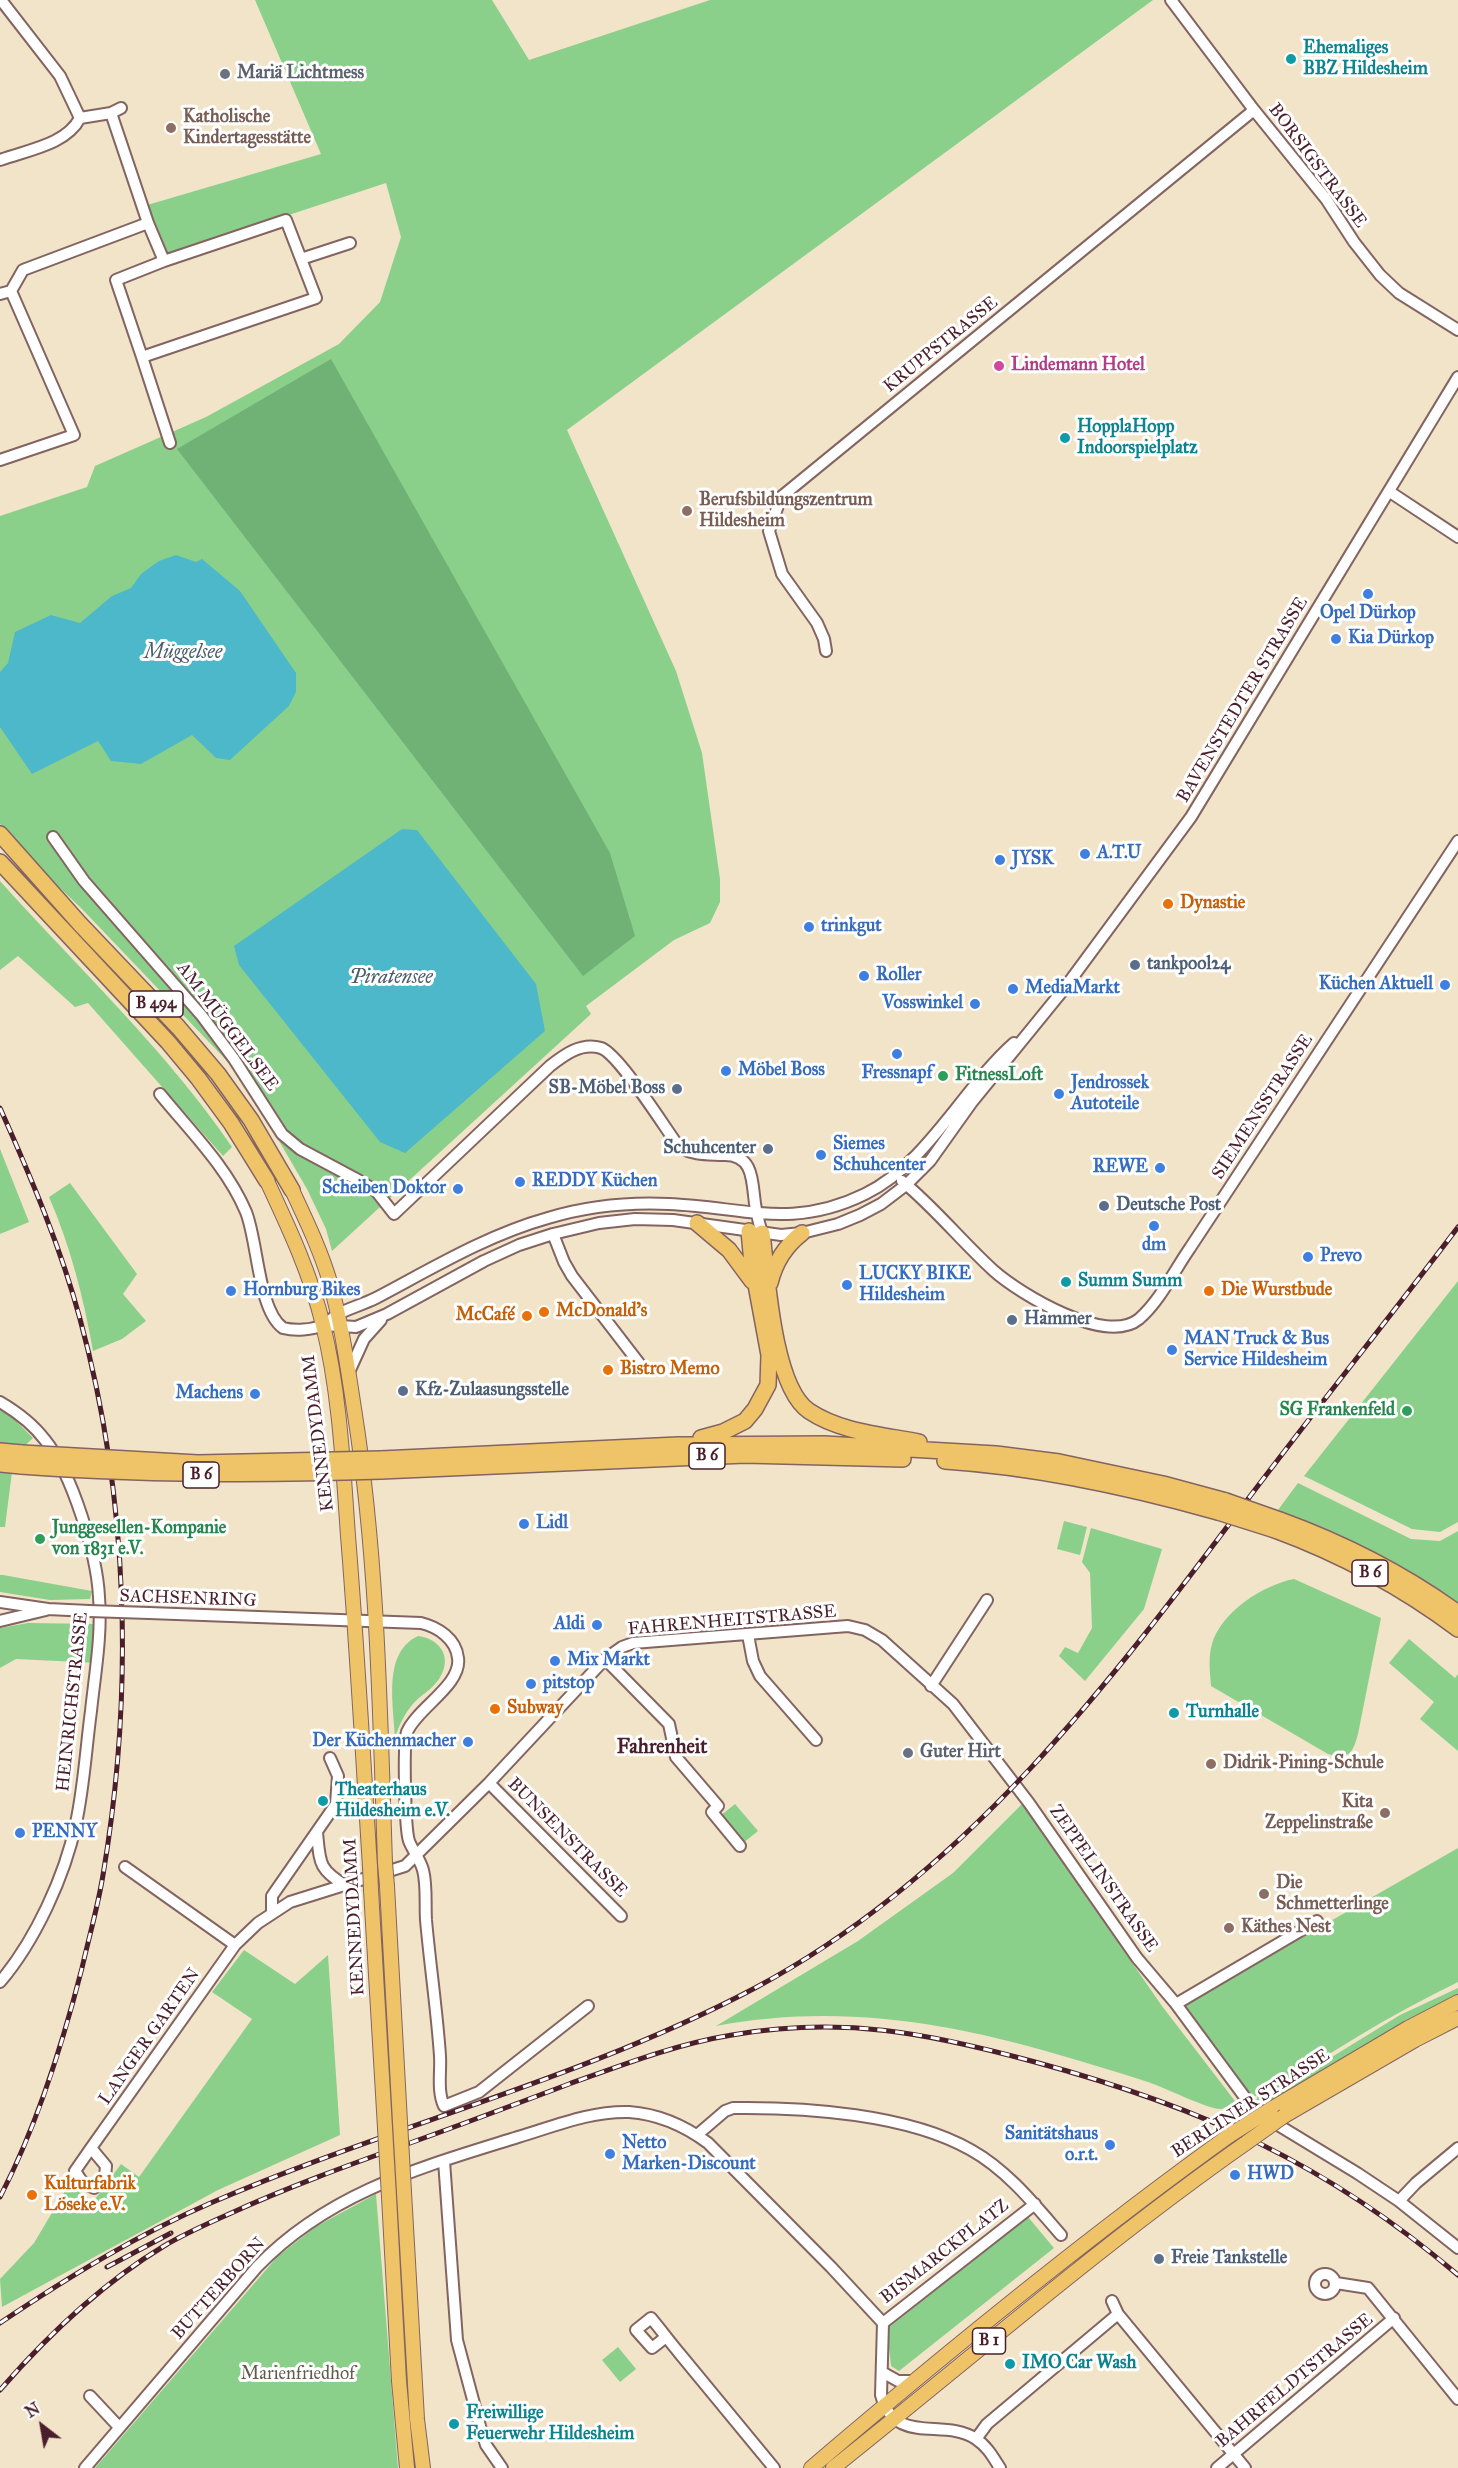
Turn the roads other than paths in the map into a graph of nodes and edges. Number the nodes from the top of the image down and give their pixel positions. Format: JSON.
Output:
{"nodes":[{"id":1,"x":2,"y":0,"type":"edge"},
{"id":2,"x":1171,"y":0,"type":"edge"},
{"id":3,"x":1254,"y":110,"type":"junction"},
{"id":4,"x":80,"y":118,"type":"junction"},
{"id":5,"x":0,"y":159,"type":"edge"},
{"id":6,"x":148,"y":223,"type":"junction"},
{"id":7,"x":350,"y":243,"type":"dead end"},
{"id":8,"x":301,"y":259,"type":"junction"},
{"id":9,"x":164,"y":261,"type":"junction"},
{"id":10,"x":5,"y":293,"type":"edge"},
{"id":11,"x":1458,"y":330,"type":"edge"},
{"id":12,"x":141,"y":357,"type":"junction"},
{"id":13,"x":1458,"y":377,"type":"edge"},
{"id":14,"x":170,"y":443,"type":"dead end"},
{"id":15,"x":0,"y":460,"type":"edge"},
{"id":16,"x":1390,"y":492,"type":"junction"},
{"id":17,"x":1458,"y":537,"type":"edge"},
{"id":18,"x":826,"y":651,"type":"dead end"},
{"id":19,"x":0,"y":834,"type":"edge"},
{"id":20,"x":53,"y":837,"type":"dead end"},
{"id":21,"x":1458,"y":842,"type":"edge"},
{"id":22,"x":0,"y":862,"type":"edge"},
{"id":23,"x":1034,"y":1025,"type":"junction"},
{"id":24,"x":160,"y":1094,"type":"dead end"},
{"id":25,"x":894,"y":1175,"type":"junction"},
{"id":26,"x":267,"y":1181,"type":"joint"},
{"id":27,"x":906,"y":1185,"type":"junction"},
{"id":28,"x":292,"y":1190,"type":"joint"},
{"id":29,"x":757,"y":1213,"type":"junction"},
{"id":30,"x":697,"y":1223,"type":"junction"},
{"id":31,"x":756,"y":1232,"type":"junction"},
{"id":32,"x":802,"y":1233,"type":"junction"},
{"id":33,"x":553,"y":1234,"type":"junction"},
{"id":34,"x":763,"y":1287,"type":"junction"},
{"id":35,"x":387,"y":1314,"type":"junction"},
{"id":36,"x":339,"y":1321,"type":"junction"},
{"id":37,"x":323,"y":1325,"type":"junction"},
{"id":38,"x":642,"y":1367,"type":"dead end"},
{"id":39,"x":348,"y":1376,"type":"junction"},
{"id":40,"x":0,"y":1402,"type":"edge"},
{"id":41,"x":678,"y":1445,"type":"junction"},
{"id":42,"x":0,"y":1451,"type":"edge"},
{"id":43,"x":996,"y":1454,"type":"junction"},
{"id":44,"x":22,"y":1460,"type":"junction"},
{"id":45,"x":0,"y":1464,"type":"edge"},
{"id":46,"x":381,"y":1465,"type":"junction"},
{"id":47,"x":1034,"y":1465,"type":"junction"},
{"id":48,"x":1278,"y":1525,"type":"junction"},
{"id":49,"x":987,"y":1600,"type":"dead end"},
{"id":50,"x":0,"y":1602,"type":"edge"},
{"id":51,"x":48,"y":1609,"type":"junction"},
{"id":52,"x":1458,"y":1613,"type":"edge"},
{"id":53,"x":0,"y":1621,"type":"edge"},
{"id":54,"x":354,"y":1622,"type":"junction"},
{"id":55,"x":376,"y":1623,"type":"junction"},
{"id":56,"x":1458,"y":1629,"type":"edge"},
{"id":57,"x":748,"y":1635,"type":"junction"},
{"id":58,"x":605,"y":1659,"type":"junction"},
{"id":59,"x":931,"y":1686,"type":"junction"},
{"id":60,"x":816,"y":1740,"type":"dead end"},
{"id":61,"x":330,"y":1758,"type":"dead end"},
{"id":62,"x":1005,"y":1771,"type":"joint"},
{"id":63,"x":489,"y":1783,"type":"junction"},
{"id":64,"x":317,"y":1832,"type":"junction"},
{"id":65,"x":740,"y":1846,"type":"dead end"},
{"id":66,"x":417,"y":1855,"type":"junction"},
{"id":67,"x":125,"y":1867,"type":"dead end"},
{"id":68,"x":346,"y":1886,"type":"junction"},
{"id":69,"x":272,"y":1912,"type":"junction"},
{"id":70,"x":621,"y":1916,"type":"dead end"},
{"id":71,"x":1317,"y":1921,"type":"dead end"},
{"id":72,"x":235,"y":1945,"type":"junction"},
{"id":73,"x":0,"y":1982,"type":"edge"},
{"id":74,"x":1458,"y":2002,"type":"edge"},
{"id":75,"x":1176,"y":2004,"type":"junction"},
{"id":76,"x":588,"y":2006,"type":"dead end"},
{"id":77,"x":1458,"y":2018,"type":"edge"},
{"id":78,"x":698,"y":2135,"type":"junction"},
{"id":79,"x":91,"y":2148,"type":"dead end"},
{"id":80,"x":1458,"y":2148,"type":"edge"},
{"id":81,"x":444,"y":2161,"type":"junction"},
{"id":82,"x":1399,"y":2201,"type":"junction"},
{"id":83,"x":1035,"y":2204,"type":"junction"},
{"id":84,"x":1061,"y":2235,"type":"dead end"},
{"id":85,"x":1458,"y":2248,"type":"edge"},
{"id":86,"x":1079,"y":2258,"type":"junction"},
{"id":87,"x":1336,"y":2283,"type":"dead end"},
{"id":88,"x":1112,"y":2301,"type":"dead end"},
{"id":89,"x":1118,"y":2314,"type":"junction"},
{"id":90,"x":1394,"y":2318,"type":"junction"},
{"id":91,"x":884,"y":2323,"type":"junction"},
{"id":92,"x":666,"y":2337,"type":"dead end"},
{"id":93,"x":882,"y":2372,"type":"junction"},
{"id":94,"x":915,"y":2381,"type":"junction"},
{"id":95,"x":90,"y":2396,"type":"dead end"},
{"id":96,"x":1458,"y":2399,"type":"edge"},
{"id":97,"x":884,"y":2406,"type":"junction"},
{"id":98,"x":895,"y":2418,"type":"junction"},
{"id":99,"x":119,"y":2427,"type":"junction"},
{"id":100,"x":976,"y":2439,"type":"junction"},
{"id":101,"x":1234,"y":2454,"type":"junction"},
{"id":102,"x":85,"y":2468,"type":"edge"},
{"id":103,"x":407,"y":2468,"type":"edge"},
{"id":104,"x":423,"y":2468,"type":"edge"},
{"id":105,"x":502,"y":2468,"type":"edge"},
{"id":106,"x":774,"y":2468,"type":"edge"},
{"id":107,"x":811,"y":2468,"type":"edge"},
{"id":108,"x":833,"y":2468,"type":"edge"},
{"id":109,"x":1000,"y":2468,"type":"edge"},
{"id":110,"x":1217,"y":2468,"type":"edge"},
{"id":111,"x":1245,"y":2468,"type":"edge"}],
"edges":[{"from":1,"to":4,"type":"street"},
{"from":2,"to":3,"type":"street","name":"BORSIGSTRASSE"},
{"from":3,"to":11,"type":"street","name":"BORSIGSTRASSE"},
{"from":3,"to":18,"type":"street","name":"KRUPPSTRASSE"},
{"from":4,"to":5,"type":"street"},
{"from":4,"to":6,"type":"street"},
{"from":6,"to":9,"type":"street"},
{"from":6,"to":10,"type":"street"},
{"from":7,"to":8,"type":"street"},
{"from":8,"to":9,"type":"street"},
{"from":8,"to":12,"type":"street"},
{"from":9,"to":12,"type":"street"},
{"from":10,"to":15,"type":"street"},
{"from":12,"to":14,"type":"street"},
{"from":13,"to":16,"type":"street","name":"BAVENSTEDTER STRASSE"},
{"from":16,"to":17,"type":"street"},
{"from":16,"to":23,"type":"street","name":"BAVENSTEDTER STRASSE"},
{"from":19,"to":28,"type":"highway","number":"B 494"},
{"from":20,"to":29,"type":"street","name":"AM MÜGGELSEE"},
{"from":21,"to":27,"type":"street","name":"SIEMENSSTRASSE"},
{"from":22,"to":26,"type":"highway","number":"B 494"},
{"from":23,"to":25,"type":"street","name":"BAVENSTEDTER STRASSE"},
{"from":23,"to":27,"type":"street","name":"BAVENSTEDTER STRASSE"},
{"from":24,"to":37,"type":"street"},
{"from":25,"to":27,"type":"street","name":"SIEMENSSTRASSE"},
{"from":25,"to":29,"type":"street","name":"BAVENSTEDTER STRASSE"},
{"from":26,"to":37,"type":"main road","name":"KENNEDYDAMM","number":"B 494"},
{"from":27,"to":32,"type":"street","name":"BAVENSTEDTER STRASSE"},
{"from":28,"to":36,"type":"main road","number":"B 494"},
{"from":29,"to":31,"type":"street"},
{"from":29,"to":36,"type":"street","name":"BAVENSTEDTER STRASSE"},
{"from":30,"to":31,"type":"street","name":"BAVENSTEDTER STRASSE"},
{"from":30,"to":33,"type":"street","name":"BAVENSTEDTER STRASSE"},
{"from":30,"to":34,"type":"highway"},
{"from":31,"to":32,"type":"street","name":"BAVENSTEDTER STRASSE"},
{"from":31,"to":34,"type":"highway"},
{"from":32,"to":34,"type":"highway"},
{"from":33,"to":35,"type":"street","name":"BAVENSTEDTER STRASSE"},
{"from":33,"to":38,"type":"street"},
{"from":34,"to":41,"type":"highway"},
{"from":34,"to":43,"type":"highway"},
{"from":35,"to":36,"type":"street","name":"BAVENSTEDTER STRASSE"},
{"from":35,"to":39,"type":"street"},
{"from":36,"to":37,"type":"street","name":"BAVENSTEDTER STRASSE"},
{"from":36,"to":39,"type":"main road","name":"KENNEDYDAMM","number":"B 494"},
{"from":37,"to":54,"type":"main road","name":"KENNEDYDAMM","number":"B 494"},
{"from":39,"to":55,"type":"main road","name":"KENNEDYDAMM","number":"B 494"},
{"from":40,"to":73,"type":"street","name":"HEINRICHSTRASSE"},
{"from":41,"to":43,"type":"highway","number":"B 6"},
{"from":41,"to":46,"type":"highway","number":"B 6"},
{"from":42,"to":44,"type":"highway","number":"B 6"},
{"from":43,"to":47,"type":"highway","number":"B 6"},
{"from":44,"to":45,"type":"highway","number":"B 6"},
{"from":44,"to":46,"type":"highway","number":"B 6","bridge":true},
{"from":46,"to":47,"type":"highway","number":"B 6"},
{"from":47,"to":48,"type":"highway","number":"B 6","bridge":true},
{"from":48,"to":52,"type":"highway","number":"B 6"},
{"from":48,"to":56,"type":"highway","number":"B 6"},
{"from":49,"to":59,"type":"street"},
{"from":50,"to":51,"type":"street","name":"SACHSENRING"},
{"from":51,"to":53,"type":"street"},
{"from":51,"to":54,"type":"street","name":"SACHSENRING","bridge":true},
{"from":54,"to":55,"type":"street","name":"SACHSENRING"},
{"from":54,"to":103,"type":"main road","name":"KENNEDYDAMM","bridge":true},
{"from":55,"to":66,"type":"street","name":"SACHSENRING"},
{"from":55,"to":104,"type":"main road","name":"KENNEDYDAMM","bridge":true},
{"from":57,"to":58,"type":"street","name":"FAHRENHEITSTRASSE"},
{"from":57,"to":59,"type":"street","name":"FAHRENHEITSTRASSE"},
{"from":57,"to":60,"type":"street"},
{"from":58,"to":63,"type":"street","name":"FAHRENHEITSTRASSE"},
{"from":58,"to":65,"type":"street"},
{"from":59,"to":62,"type":"street","name":"FAHRENHEITSTRASSE"},
{"from":61,"to":64,"type":"street"},
{"from":62,"to":75,"type":"street","name":"ZEPPELINSTRASSE"},
{"from":63,"to":66,"type":"street","name":"FAHRENHEITSTRASSE"},
{"from":63,"to":70,"type":"street","name":"BUNSENSTRASSE"},
{"from":64,"to":68,"type":"street"},
{"from":64,"to":69,"type":"street"},
{"from":66,"to":68,"type":"street","name":"LANGER GARTEN"},
{"from":66,"to":76,"type":"street"},
{"from":67,"to":72,"type":"street"},
{"from":68,"to":69,"type":"street","name":"LANGER GARTEN"},
{"from":69,"to":72,"type":"street","name":"LANGER GARTEN"},
{"from":71,"to":75,"type":"street"},
{"from":72,"to":79,"type":"street","name":"LANGER GARTEN"},
{"from":74,"to":86,"type":"main road","name":"BERLINER STRASSE","number":"B 1","bridge":true},
{"from":75,"to":82,"type":"street","name":"ZEPPELINSTRASSE"},
{"from":77,"to":86,"type":"main road","name":"BERLINER STRASSE","number":"B 1","bridge":true},
{"from":78,"to":81,"type":"street","name":"BUTTERBORN"},
{"from":78,"to":83,"type":"street"},
{"from":78,"to":91,"type":"street","name":"BUTTERBORN"},
{"from":80,"to":82,"type":"street"},
{"from":81,"to":99,"type":"street","name":"BUTTERBORN"},
{"from":81,"to":105,"type":"street"},
{"from":82,"to":85,"type":"street","name":"ZEPPELINSTRASSE"},
{"from":83,"to":84,"type":"street","name":"BISMARCKPLATZ"},
{"from":83,"to":91,"type":"street","name":"BISMARCKPLATZ"},
{"from":86,"to":94,"type":"main road","number":"B 1"},
{"from":86,"to":98,"type":"main road","number":"B 1"},
{"from":87,"to":90,"type":"street"},
{"from":88,"to":89,"type":"street"},
{"from":89,"to":100,"type":"street"},
{"from":89,"to":101,"type":"street"},
{"from":90,"to":96,"type":"street"},
{"from":90,"to":101,"type":"street","name":"BAHRFELDTSTRASSE"},
{"from":91,"to":93,"type":"street","name":"BISMARCKPLATZ"},
{"from":92,"to":106,"type":"street"},
{"from":93,"to":94,"type":"street"},
{"from":93,"to":97,"type":"street","name":"BISMARCKPLATZ"},
{"from":94,"to":97,"type":"main road","number":"B 1"},
{"from":95,"to":99,"type":"street"},
{"from":97,"to":98,"type":"street"},
{"from":97,"to":107,"type":"main road","number":"B 1"},
{"from":98,"to":100,"type":"street"},
{"from":98,"to":108,"type":"main road","number":"B 1"},
{"from":99,"to":102,"type":"street","name":"BUTTERBORN"},
{"from":100,"to":109,"type":"street"},
{"from":101,"to":110,"type":"street","name":"BAHRFELDTSTRASSE"},
{"from":101,"to":111,"type":"street"}]}
